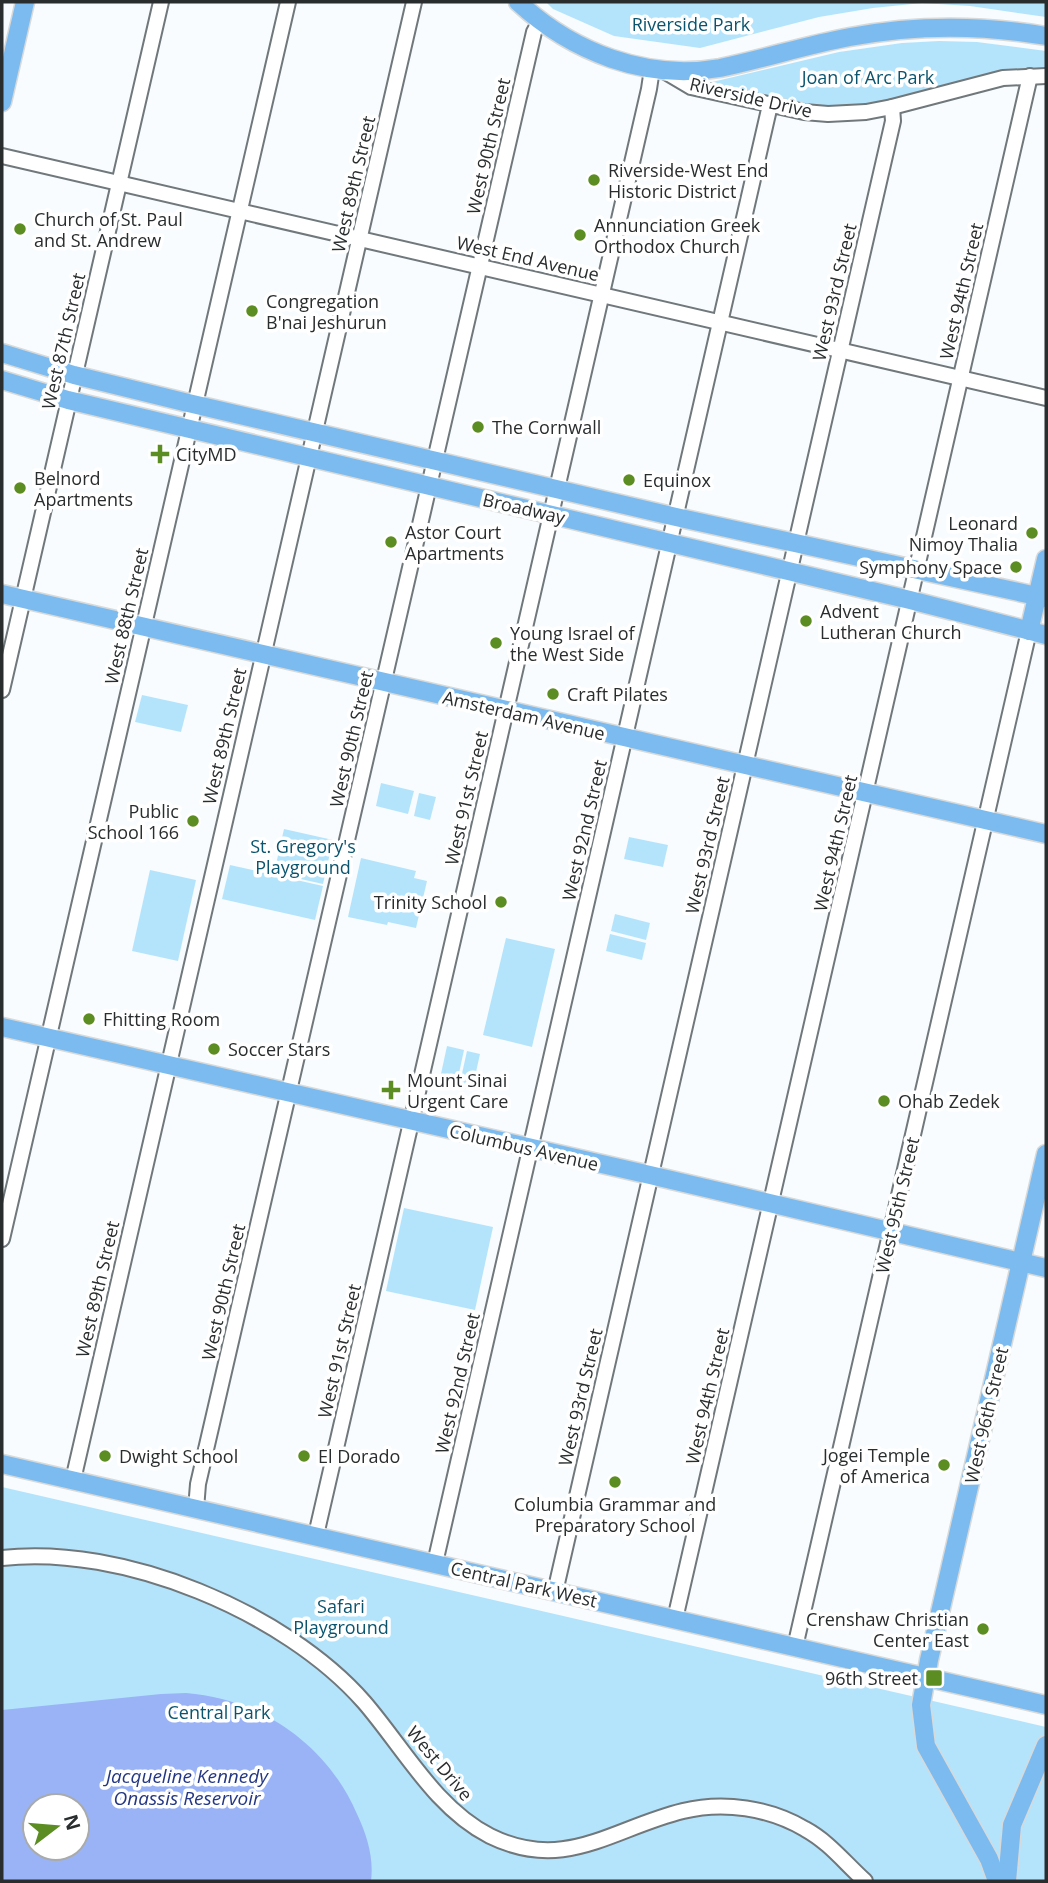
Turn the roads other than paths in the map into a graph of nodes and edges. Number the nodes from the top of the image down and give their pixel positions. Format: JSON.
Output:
{"nodes":[{"id":1,"x":25,"y":2,"type":"edge"},
{"id":2,"x":161,"y":2,"type":"edge"},
{"id":3,"x":288,"y":2,"type":"edge"},
{"id":4,"x":414,"y":2,"type":"edge"},
{"id":5,"x":518,"y":2,"type":"edge"},
{"id":6,"x":540,"y":21,"type":"junction"},
{"id":7,"x":1046,"y":36,"type":"edge"},
{"id":8,"x":658,"y":70,"type":"junction"},
{"id":9,"x":1030,"y":76,"type":"junction"},
{"id":10,"x":1046,"y":76,"type":"edge"},
{"id":11,"x":2,"y":102,"type":"edge"},
{"id":12,"x":770,"y":105,"type":"junction"},
{"id":13,"x":892,"y":107,"type":"junction"},
{"id":14,"x":2,"y":156,"type":"edge"},
{"id":15,"x":119,"y":183,"type":"junction"},
{"id":16,"x":240,"y":211,"type":"junction"},
{"id":17,"x":360,"y":239,"type":"junction"},
{"id":18,"x":479,"y":267,"type":"junction"},
{"id":19,"x":602,"y":295,"type":"junction"},
{"id":20,"x":720,"y":322,"type":"junction"},
{"id":21,"x":841,"y":350,"type":"junction"},
{"id":22,"x":2,"y":353,"type":"edge"},
{"id":23,"x":74,"y":375,"type":"junction"},
{"id":24,"x":961,"y":378,"type":"junction"},
{"id":25,"x":2,"y":380,"type":"edge"},
{"id":26,"x":1046,"y":398,"type":"edge"},
{"id":27,"x":68,"y":400,"type":"junction"},
{"id":28,"x":195,"y":404,"type":"junction"},
{"id":29,"x":189,"y":429,"type":"junction"},
{"id":30,"x":314,"y":432,"type":"junction"},
{"id":31,"x":309,"y":457,"type":"junction"},
{"id":32,"x":434,"y":460,"type":"junction"},
{"id":33,"x":428,"y":486,"type":"junction"},
{"id":34,"x":557,"y":489,"type":"junction"},
{"id":35,"x":551,"y":515,"type":"junction"},
{"id":36,"x":676,"y":517,"type":"junction"},
{"id":37,"x":670,"y":543,"type":"junction"},
{"id":38,"x":797,"y":543,"type":"junction"},
{"id":39,"x":1046,"y":559,"type":"edge"},
{"id":40,"x":917,"y":571,"type":"junction"},
{"id":41,"x":790,"y":572,"type":"junction"},
{"id":42,"x":2,"y":594,"type":"edge"},
{"id":43,"x":1042,"y":597,"type":"edge"},
{"id":44,"x":23,"y":599,"type":"junction"},
{"id":45,"x":910,"y":600,"type":"junction"},
{"id":46,"x":143,"y":627,"type":"junction"},
{"id":47,"x":1038,"y":633,"type":"edge"},
{"id":48,"x":263,"y":655,"type":"junction"},
{"id":49,"x":383,"y":683,"type":"junction"},
{"id":50,"x":2,"y":690,"type":"edge"},
{"id":51,"x":506,"y":711,"type":"junction"},
{"id":52,"x":625,"y":737,"type":"junction"},
{"id":53,"x":745,"y":765,"type":"junction"},
{"id":54,"x":866,"y":792,"type":"junction"},
{"id":55,"x":986,"y":820,"type":"junction"},
{"id":56,"x":1046,"y":834,"type":"edge"},
{"id":57,"x":2,"y":1027,"type":"edge"},
{"id":58,"x":48,"y":1038,"type":"junction"},
{"id":59,"x":169,"y":1065,"type":"junction"},
{"id":60,"x":289,"y":1092,"type":"junction"},
{"id":61,"x":412,"y":1121,"type":"junction"},
{"id":62,"x":531,"y":1149,"type":"junction"},
{"id":63,"x":1046,"y":1154,"type":"edge"},
{"id":64,"x":650,"y":1175,"type":"junction"},
{"id":65,"x":772,"y":1204,"type":"junction"},
{"id":66,"x":891,"y":1232,"type":"junction"},
{"id":67,"x":2,"y":1240,"type":"edge"},
{"id":68,"x":1021,"y":1262,"type":"junction"},
{"id":69,"x":1046,"y":1268,"type":"edge"},
{"id":70,"x":2,"y":1464,"type":"edge"},
{"id":71,"x":74,"y":1480,"type":"junction"},
{"id":72,"x":196,"y":1509,"type":"junction"},
{"id":73,"x":316,"y":1535,"type":"junction"},
{"id":74,"x":2,"y":1558,"type":"edge"},
{"id":75,"x":435,"y":1563,"type":"junction"},
{"id":76,"x":555,"y":1592,"type":"junction"},
{"id":77,"x":675,"y":1619,"type":"junction"},
{"id":78,"x":795,"y":1647,"type":"junction"},
{"id":79,"x":925,"y":1677,"type":"junction"},
{"id":80,"x":1046,"y":1705,"type":"edge"},
{"id":81,"x":1046,"y":1745,"type":"edge"},
{"id":82,"x":865,"y":1881,"type":"edge"},
{"id":83,"x":997,"y":1881,"type":"edge"},
{"id":84,"x":1007,"y":1881,"type":"edge"}],
"edges":[{"from":1,"to":11,"type":"main road"},
{"from":2,"to":15,"type":"street","name":"West 87th Street"},
{"from":3,"to":16,"type":"street","name":"West 88th Street"},
{"from":4,"to":17,"type":"street","name":"West 89th Street"},
{"from":5,"to":6,"type":"main road","name":"Riverside Drive"},
{"from":6,"to":8,"type":"main road","name":"Riverside Drive"},
{"from":6,"to":18,"type":"street","name":"West 90th Street"},
{"from":7,"to":8,"type":"main road","name":"Riverside Drive"},
{"from":8,"to":12,"type":"street","name":"Riverside Drive"},
{"from":8,"to":19,"type":"street","name":"West 91st Street"},
{"from":9,"to":10,"type":"street","name":"Riverside Drive"},
{"from":9,"to":13,"type":"street","name":"Riverside Drive"},
{"from":9,"to":24,"type":"street","name":"West 94th Street"},
{"from":12,"to":13,"type":"street","name":"Riverside Drive"},
{"from":12,"to":20,"type":"street","name":"West 92nd Street"},
{"from":13,"to":21,"type":"street","name":"West 93rd Street"},
{"from":14,"to":15,"type":"street","name":"West End Avenue"},
{"from":15,"to":16,"type":"street","name":"West End Avenue"},
{"from":15,"to":23,"type":"street","name":"West 87th Street"},
{"from":16,"to":17,"type":"street","name":"West End Avenue"},
{"from":16,"to":28,"type":"street","name":"West 88th Street"},
{"from":17,"to":18,"type":"street","name":"West End Avenue"},
{"from":17,"to":30,"type":"street","name":"West 89th Street"},
{"from":18,"to":19,"type":"street","name":"West End Avenue"},
{"from":18,"to":32,"type":"street","name":"West 90th Street"},
{"from":19,"to":20,"type":"street","name":"West End Avenue"},
{"from":19,"to":34,"type":"street","name":"West 91st Street"},
{"from":20,"to":21,"type":"street","name":"West End Avenue"},
{"from":20,"to":36,"type":"street","name":"West 92nd Street"},
{"from":21,"to":24,"type":"street","name":"West End Avenue"},
{"from":21,"to":38,"type":"street","name":"West 93rd Street"},
{"from":22,"to":23,"type":"main road","name":"Broadway"},
{"from":23,"to":27,"type":"street","name":"West 87th Street"},
{"from":23,"to":28,"type":"main road","name":"Broadway"},
{"from":24,"to":26,"type":"street","name":"West End Avenue"},
{"from":24,"to":40,"type":"street","name":"West 94th Street"},
{"from":25,"to":27,"type":"main road","name":"Broadway"},
{"from":27,"to":29,"type":"main road","name":"Broadway"},
{"from":27,"to":44,"type":"street","name":"West 87th Street"},
{"from":28,"to":29,"type":"street","name":"West 88th Street"},
{"from":28,"to":30,"type":"main road","name":"Broadway"},
{"from":29,"to":31,"type":"main road","name":"Broadway"},
{"from":29,"to":46,"type":"street","name":"West 88th Street"},
{"from":30,"to":31,"type":"street","name":"West 89th Street"},
{"from":30,"to":32,"type":"main road","name":"Broadway"},
{"from":31,"to":33,"type":"main road","name":"Broadway"},
{"from":31,"to":48,"type":"street","name":"West 89th Street"},
{"from":32,"to":33,"type":"street","name":"West 90th Street"},
{"from":32,"to":34,"type":"main road","name":"Broadway"},
{"from":33,"to":35,"type":"main road","name":"Broadway"},
{"from":33,"to":49,"type":"street","name":"West 90th Street"},
{"from":34,"to":35,"type":"street","name":"West 91st Street"},
{"from":34,"to":36,"type":"main road","name":"Broadway"},
{"from":35,"to":37,"type":"main road","name":"Broadway"},
{"from":35,"to":51,"type":"street","name":"West 91st Street"},
{"from":36,"to":37,"type":"street","name":"West 92nd Street"},
{"from":36,"to":38,"type":"main road","name":"Broadway"},
{"from":37,"to":41,"type":"main road","name":"Broadway"},
{"from":37,"to":52,"type":"street","name":"West 92nd Street"},
{"from":38,"to":40,"type":"main road","name":"Broadway"},
{"from":38,"to":41,"type":"street","name":"West 93rd Street"},
{"from":39,"to":43,"type":"main road","name":"West 95th Street"},
{"from":40,"to":43,"type":"main road","name":"Broadway"},
{"from":40,"to":45,"type":"street","name":"West 94th Street"},
{"from":41,"to":45,"type":"main road","name":"Broadway"},
{"from":41,"to":53,"type":"street","name":"West 93rd Street"},
{"from":42,"to":44,"type":"main road","name":"Amsterdam Avenue"},
{"from":43,"to":47,"type":"main road","name":"West 95th Street"},
{"from":44,"to":46,"type":"main road","name":"Amsterdam Avenue"},
{"from":44,"to":50,"type":"street","name":"West 87th Street"},
{"from":45,"to":47,"type":"main road","name":"Broadway"},
{"from":45,"to":54,"type":"street","name":"West 94th Street"},
{"from":46,"to":48,"type":"main road","name":"Amsterdam Avenue"},
{"from":46,"to":58,"type":"street","name":"West 88th Street"},
{"from":47,"to":55,"type":"street","name":"West 95th Street"},
{"from":48,"to":49,"type":"main road","name":"Amsterdam Avenue"},
{"from":48,"to":59,"type":"street","name":"West 89th Street"},
{"from":49,"to":51,"type":"main road","name":"Amsterdam Avenue"},
{"from":49,"to":60,"type":"street","name":"West 90th Street"},
{"from":51,"to":52,"type":"main road","name":"Amsterdam Avenue"},
{"from":51,"to":61,"type":"street","name":"West 91st Street"},
{"from":52,"to":53,"type":"main road","name":"Amsterdam Avenue"},
{"from":52,"to":62,"type":"street","name":"West 92nd Street"},
{"from":53,"to":54,"type":"main road","name":"Amsterdam Avenue"},
{"from":53,"to":64,"type":"street","name":"West 93rd Street"},
{"from":54,"to":55,"type":"main road","name":"Amsterdam Avenue"},
{"from":54,"to":65,"type":"street","name":"West 94th Street"},
{"from":55,"to":56,"type":"main road","name":"Amsterdam Avenue"},
{"from":55,"to":66,"type":"street","name":"West 95th Street"},
{"from":57,"to":58,"type":"main road","name":"Columbus Avenue"},
{"from":58,"to":59,"type":"main road","name":"Columbus Avenue"},
{"from":58,"to":67,"type":"street","name":"West 88th Street"},
{"from":59,"to":60,"type":"main road","name":"Columbus Avenue"},
{"from":59,"to":71,"type":"street","name":"West 89th Street"},
{"from":60,"to":61,"type":"main road","name":"Columbus Avenue"},
{"from":60,"to":72,"type":"street","name":"West 90th Street"},
{"from":61,"to":62,"type":"main road","name":"Columbus Avenue"},
{"from":61,"to":73,"type":"street","name":"West 91st Street"},
{"from":62,"to":64,"type":"main road","name":"Columbus Avenue"},
{"from":62,"to":75,"type":"street","name":"West 92nd Street"},
{"from":63,"to":68,"type":"main road","name":"West 96th Street"},
{"from":64,"to":65,"type":"main road","name":"Columbus Avenue"},
{"from":64,"to":76,"type":"street","name":"West 93rd Street"},
{"from":65,"to":66,"type":"main road","name":"Columbus Avenue"},
{"from":65,"to":77,"type":"street","name":"West 94th Street"},
{"from":66,"to":68,"type":"main road","name":"Columbus Avenue"},
{"from":66,"to":78,"type":"street","name":"West 95th Street"},
{"from":68,"to":69,"type":"main road","name":"Columbus Avenue"},
{"from":68,"to":79,"type":"main road","name":"West 96th Street"},
{"from":70,"to":71,"type":"main road","name":"Central Park West"},
{"from":71,"to":72,"type":"main road","name":"Central Park West"},
{"from":72,"to":73,"type":"main road","name":"Central Park West"},
{"from":73,"to":75,"type":"main road","name":"Central Park West"},
{"from":74,"to":82,"type":"street","name":"West Drive"},
{"from":75,"to":76,"type":"main road","name":"Central Park West"},
{"from":76,"to":77,"type":"main road","name":"Central Park West"},
{"from":77,"to":78,"type":"main road","name":"Central Park West"},
{"from":78,"to":79,"type":"main road","name":"Central Park West"},
{"from":79,"to":80,"type":"main road","name":"Central Park West"},
{"from":79,"to":83,"type":"main road","name":"West 96th Street"},
{"from":81,"to":84,"type":"main road"}]}
